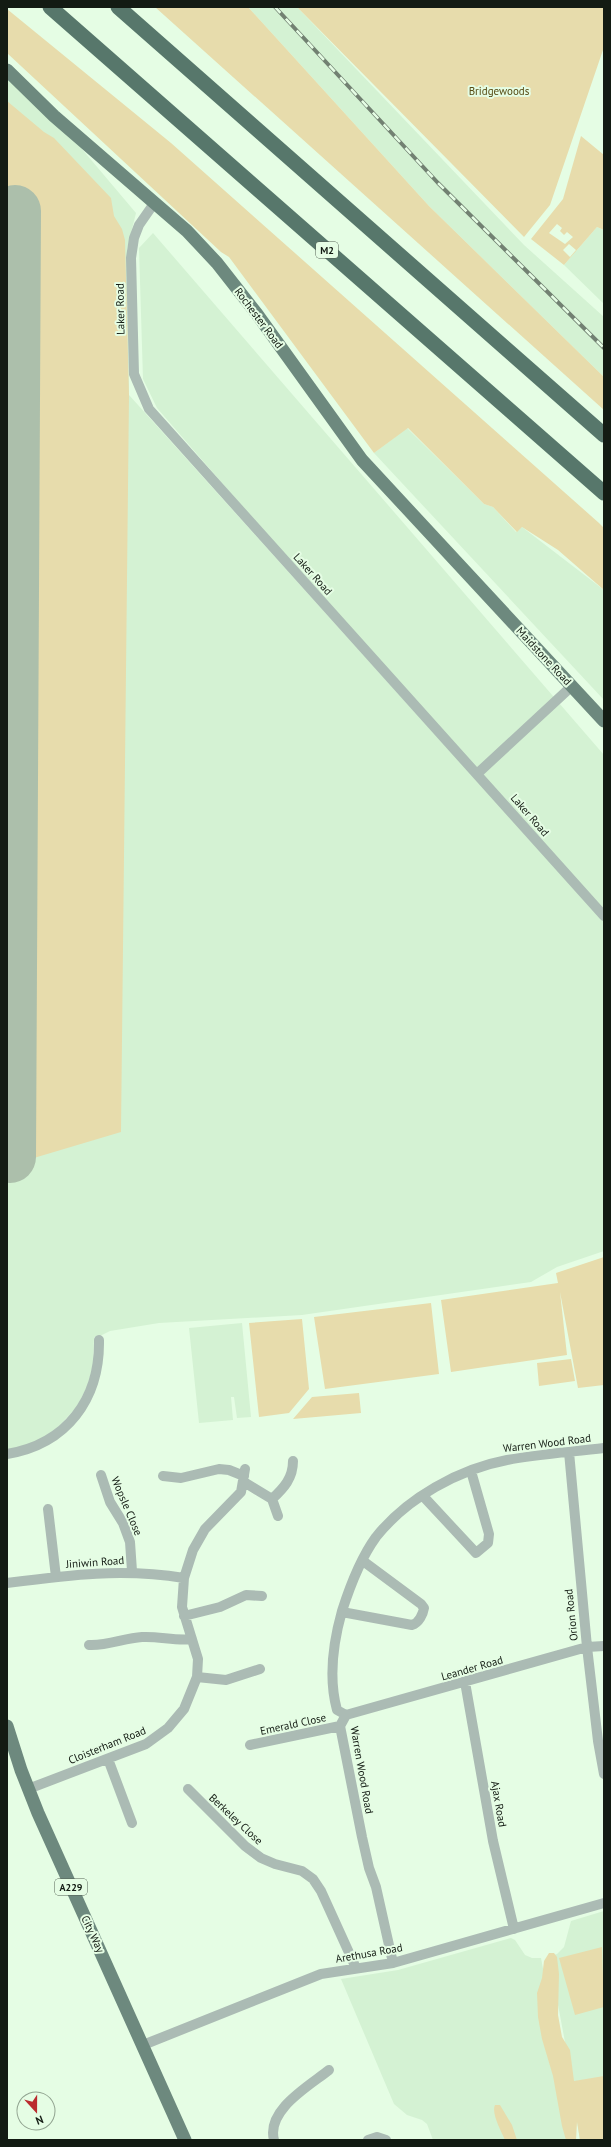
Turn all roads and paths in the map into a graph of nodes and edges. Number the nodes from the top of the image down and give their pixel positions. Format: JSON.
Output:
{"nodes":[{"id":1,"x":50,"y":7,"type":"edge"},
{"id":2,"x":118,"y":7,"type":"edge"},
{"id":3,"x":7,"y":70,"type":"edge"},
{"id":4,"x":155,"y":202,"type":"junction"},
{"id":5,"x":604,"y":434,"type":"edge"},
{"id":6,"x":604,"y":493,"type":"edge"},
{"id":7,"x":483,"y":591,"type":"joint"},
{"id":8,"x":572,"y":686,"type":"junction"},
{"id":9,"x":604,"y":721,"type":"edge"},
{"id":10,"x":478,"y":773,"type":"junction"},
{"id":11,"x":604,"y":916,"type":"edge"},
{"id":12,"x":99,"y":1340,"type":"dead end"},
{"id":13,"x":604,"y":1448,"type":"edge"},
{"id":14,"x":569,"y":1452,"type":"junction"},
{"id":15,"x":7,"y":1454,"type":"edge"},
{"id":16,"x":293,"y":1461,"type":"dead end"},
{"id":17,"x":471,"y":1471,"type":"junction"},
{"id":18,"x":101,"y":1475,"type":"dead end"},
{"id":19,"x":163,"y":1476,"type":"dead end"},
{"id":20,"x":244,"y":1476,"type":"junction"},
{"id":21,"x":423,"y":1496,"type":"junction"},
{"id":22,"x":272,"y":1499,"type":"junction"},
{"id":23,"x":48,"y":1509,"type":"dead end"},
{"id":24,"x":278,"y":1516,"type":"dead end"},
{"id":25,"x":363,"y":1560,"type":"junction"},
{"id":26,"x":132,"y":1572,"type":"junction"},
{"id":27,"x":56,"y":1577,"type":"junction"},
{"id":28,"x":184,"y":1578,"type":"junction"},
{"id":29,"x":7,"y":1582,"type":"edge"},
{"id":30,"x":262,"y":1596,"type":"dead end"},
{"id":31,"x":342,"y":1612,"type":"junction"},
{"id":32,"x":184,"y":1616,"type":"junction"},
{"id":33,"x":192,"y":1639,"type":"junction"},
{"id":34,"x":90,"y":1645,"type":"dead end"},
{"id":35,"x":604,"y":1646,"type":"edge"},
{"id":36,"x":587,"y":1647,"type":"junction"},
{"id":37,"x":260,"y":1669,"type":"dead end"},
{"id":38,"x":197,"y":1677,"type":"junction"},
{"id":39,"x":465,"y":1682,"type":"junction"},
{"id":40,"x":346,"y":1715,"type":"junction"},
{"id":41,"x":7,"y":1726,"type":"edge"},
{"id":42,"x":340,"y":1726,"type":"junction"},
{"id":43,"x":250,"y":1745,"type":"dead end"},
{"id":44,"x":108,"y":1759,"type":"junction"},
{"id":45,"x":604,"y":1774,"type":"edge"},
{"id":46,"x":28,"y":1789,"type":"junction"},
{"id":47,"x":188,"y":1789,"type":"dead end"},
{"id":48,"x":132,"y":1823,"type":"dead end"},
{"id":49,"x":604,"y":1903,"type":"edge"},
{"id":50,"x":514,"y":1929,"type":"junction"},
{"id":51,"x":393,"y":1963,"type":"junction"},
{"id":52,"x":356,"y":1968,"type":"junction"},
{"id":53,"x":143,"y":2045,"type":"junction"},
{"id":54,"x":329,"y":2070,"type":"dead end"},
{"id":55,"x":185,"y":2140,"type":"edge"},
{"id":56,"x":274,"y":2140,"type":"edge"},
{"id":57,"x":368,"y":2140,"type":"edge"},
{"id":58,"x":386,"y":2140,"type":"edge"}],
"edges":[{"from":1,"to":6,"type":"highway","number":"M2"},
{"from":2,"to":5,"type":"highway"},
{"from":3,"to":4,"type":"main road","name":"Rochester Road"},
{"from":4,"to":7,"type":"main road","name":"Rochester Road"},
{"from":4,"to":10,"type":"street","name":"Laker Road"},
{"from":7,"to":8,"type":"main road","name":"Maidstone Road"},
{"from":8,"to":9,"type":"main road","name":"Maidstone Road"},
{"from":8,"to":10,"type":"street"},
{"from":10,"to":11,"type":"street","name":"Laker Road"},
{"from":12,"to":15,"type":"street"},
{"from":13,"to":14,"type":"street","name":"Warren Wood Road"},
{"from":14,"to":17,"type":"street","name":"Warren Wood Road"},
{"from":14,"to":36,"type":"street","name":"Orion Road"},
{"from":16,"to":22,"type":"street"},
{"from":17,"to":21,"type":"street","name":"Warren Wood Road"},
{"from":17,"to":21,"type":"street"},
{"from":18,"to":26,"type":"street","name":"Wopsle Close"},
{"from":19,"to":20,"type":"street"},
{"from":20,"to":22,"type":"street"},
{"from":20,"to":28,"type":"street","name":"Cloisterham Road"},
{"from":21,"to":25,"type":"street","name":"Warren Wood Road"},
{"from":22,"to":24,"type":"street"},
{"from":23,"to":27,"type":"street"},
{"from":25,"to":31,"type":"street","name":"Warren Wood Road"},
{"from":25,"to":31,"type":"street"},
{"from":26,"to":27,"type":"street","name":"Jiniwin Road"},
{"from":26,"to":28,"type":"street","name":"Jiniwin Road"},
{"from":27,"to":29,"type":"street","name":"Jiniwin Road"},
{"from":28,"to":32,"type":"street","name":"Cloisterham Road"},
{"from":30,"to":32,"type":"street"},
{"from":31,"to":40,"type":"street","name":"Warren Wood Road"},
{"from":32,"to":33,"type":"street","name":"Cloisterham Road"},
{"from":33,"to":34,"type":"street"},
{"from":33,"to":38,"type":"street","name":"Cloisterham Road"},
{"from":35,"to":36,"type":"street","name":"Leander Road"},
{"from":36,"to":39,"type":"street","name":"Leander Road"},
{"from":36,"to":45,"type":"street","name":"Orion Road"},
{"from":37,"to":38,"type":"street"},
{"from":38,"to":44,"type":"street","name":"Cloisterham Road"},
{"from":39,"to":40,"type":"street","name":"Leander Road"},
{"from":39,"to":50,"type":"street","name":"Ajax Road"},
{"from":40,"to":42,"type":"street","name":"Warren Wood Road"},
{"from":41,"to":46,"type":"main road","name":"City Way","number":"A229"},
{"from":42,"to":43,"type":"street","name":"Emerald Close"},
{"from":42,"to":51,"type":"street","name":"Warren Wood Road"},
{"from":44,"to":46,"type":"street","name":"Cloisterham Road"},
{"from":44,"to":48,"type":"street"},
{"from":46,"to":53,"type":"main road","name":"City Way","number":"A229"},
{"from":47,"to":52,"type":"street","name":"Berkeley Close"},
{"from":49,"to":50,"type":"street","name":"Arethusa Road"},
{"from":50,"to":51,"type":"street","name":"Arethusa Road"},
{"from":51,"to":52,"type":"street","name":"Arethusa Road"},
{"from":52,"to":53,"type":"street","name":"Arethusa Road"},
{"from":53,"to":55,"type":"main road","name":"City Way","number":"A229"},
{"from":54,"to":56,"type":"street"},
{"from":57,"to":58,"type":"street"}]}
